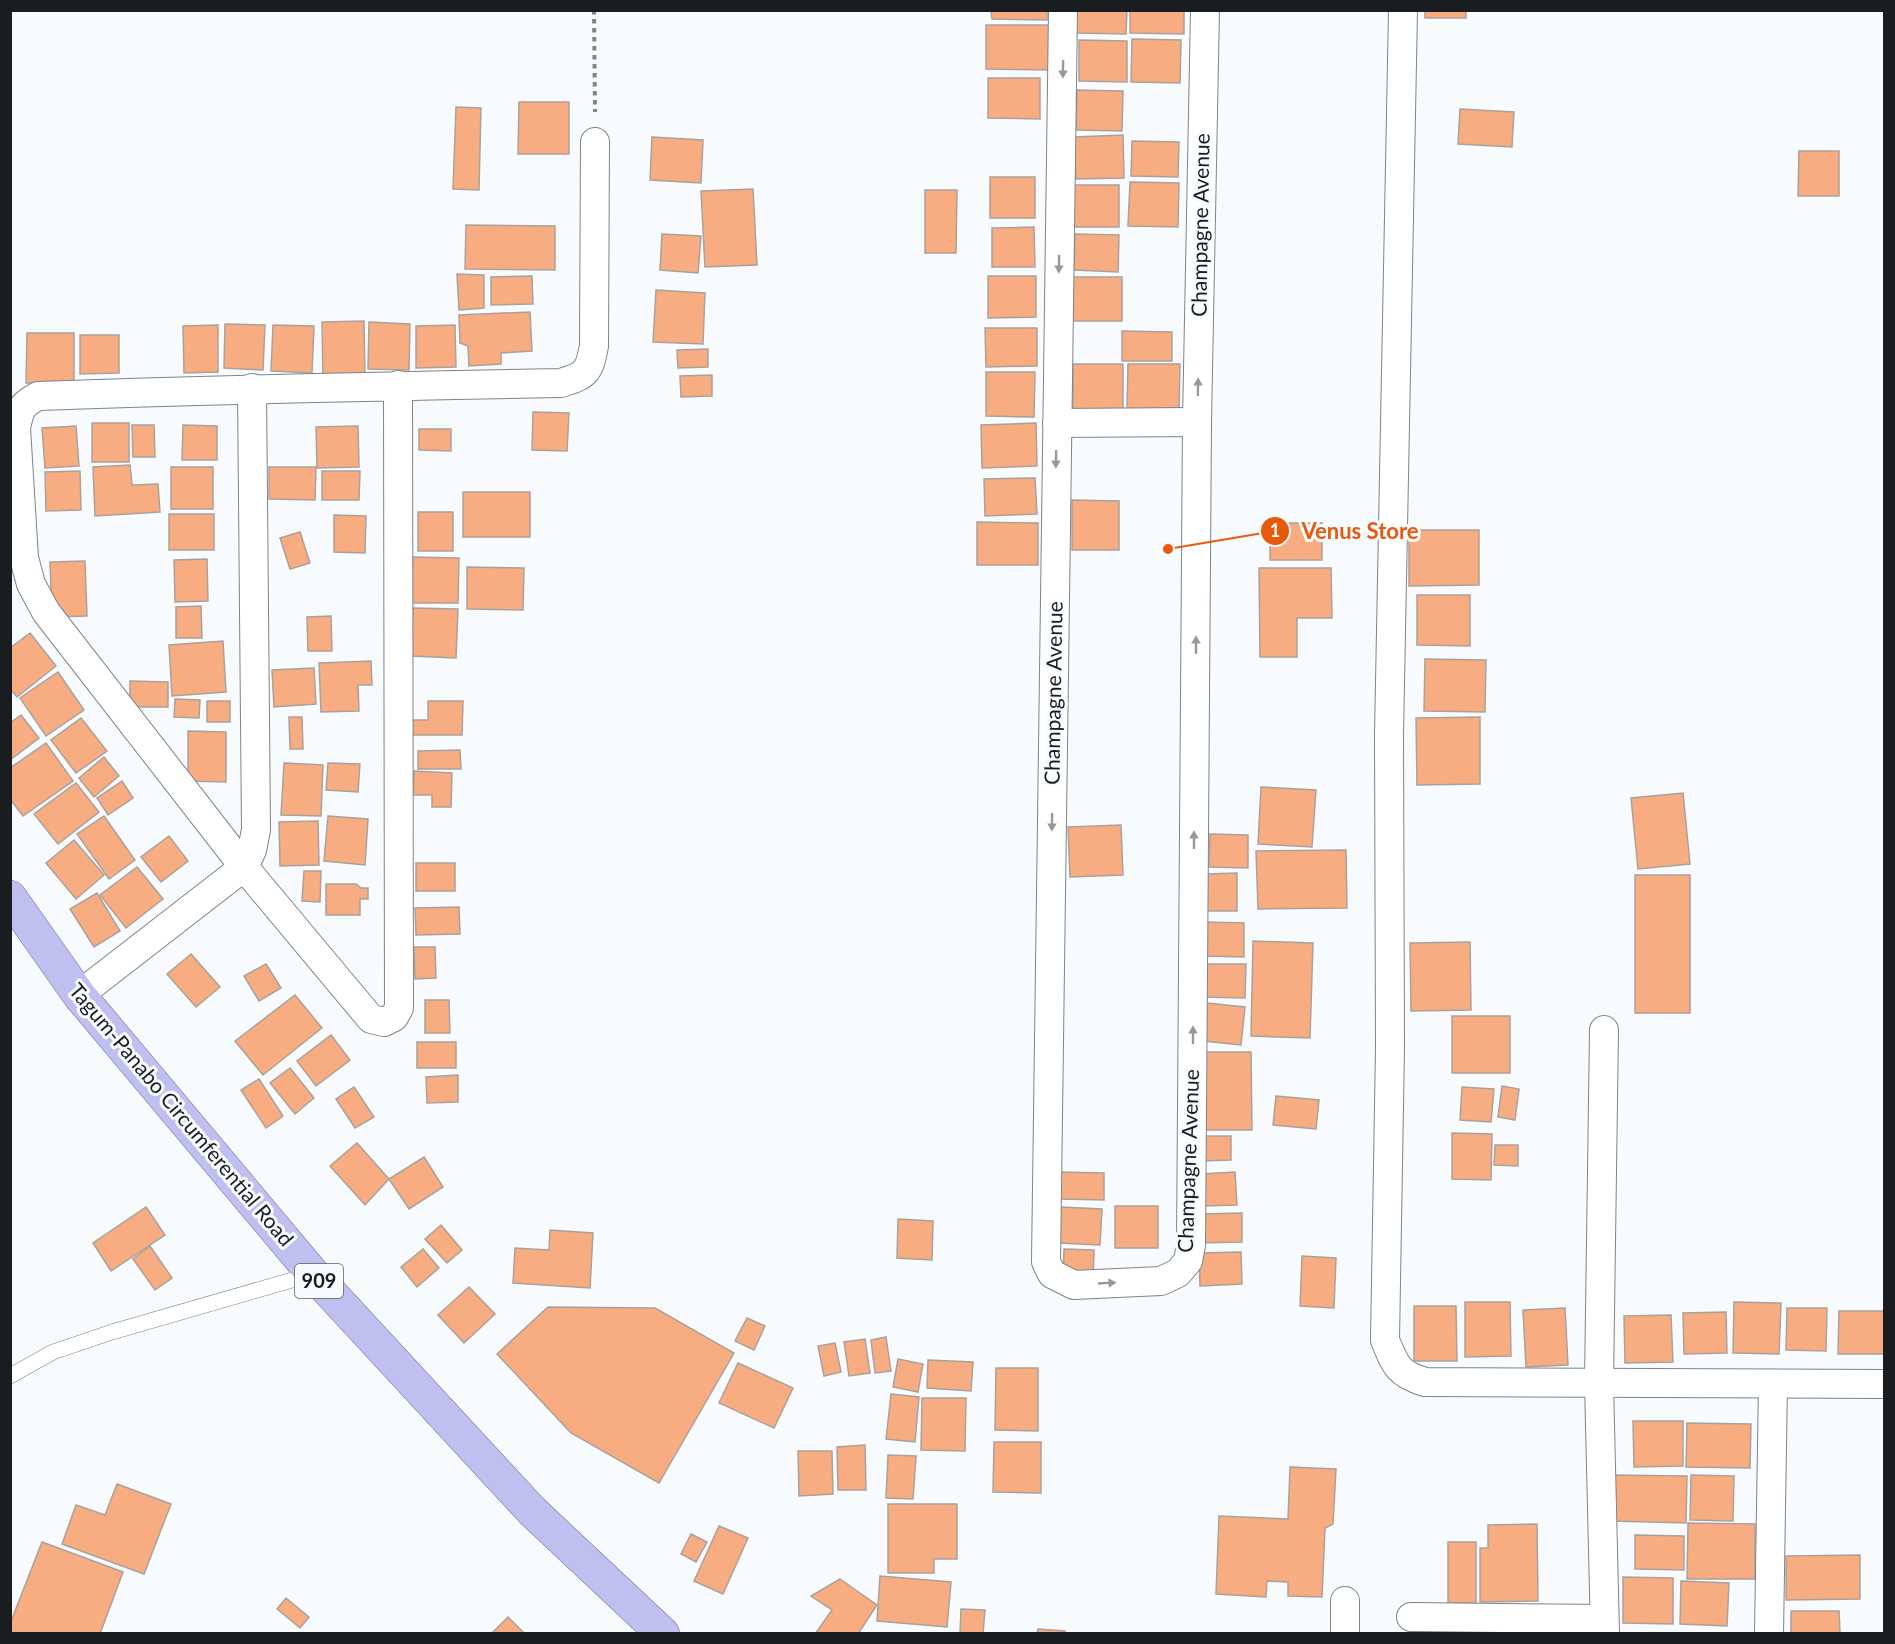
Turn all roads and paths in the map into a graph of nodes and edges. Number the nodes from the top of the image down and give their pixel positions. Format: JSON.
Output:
{"nodes":[{"id":1,"x":594,"y":10,"type":"edge"},
{"id":2,"x":1064,"y":10,"type":"edge"},
{"id":3,"x":1205,"y":10,"type":"edge"},
{"id":4,"x":1403,"y":10,"type":"edge"},
{"id":5,"x":595,"y":142,"type":"joint"},
{"id":6,"x":398,"y":386,"type":"junction"},
{"id":7,"x":252,"y":388,"type":"junction"},
{"id":8,"x":1197,"y":422,"type":"junction"},
{"id":9,"x":1057,"y":423,"type":"junction"},
{"id":10,"x":244,"y":867,"type":"junction"},
{"id":11,"x":13,"y":905,"type":"edge"},
{"id":12,"x":79,"y":994,"type":"junction"},
{"id":13,"x":1604,"y":1030,"type":"dead end"},
{"id":14,"x":313,"y":1274,"type":"junction"},
{"id":15,"x":10,"y":1376,"type":"edge"},
{"id":16,"x":1599,"y":1383,"type":"junction"},
{"id":17,"x":1773,"y":1383,"type":"junction"},
{"id":18,"x":1884,"y":1384,"type":"edge"},
{"id":19,"x":1345,"y":1601,"type":"dead end"},
{"id":20,"x":1412,"y":1617,"type":"dead end"},
{"id":21,"x":1605,"y":1626,"type":"edge"},
{"id":22,"x":663,"y":1634,"type":"edge"},
{"id":23,"x":1345,"y":1634,"type":"edge"},
{"id":24,"x":1769,"y":1634,"type":"edge"}],
"edges":[{"from":1,"to":5,"type":"path"},
{"from":2,"to":9,"type":"street","name":"Champagne Avenue","one_way":true},
{"from":8,"to":3,"type":"street","name":"Champagne Avenue","one_way":true},
{"from":4,"to":16,"type":"street"},
{"from":5,"to":6,"type":"street"},
{"from":6,"to":7,"type":"street"},
{"from":6,"to":10,"type":"street"},
{"from":7,"to":10,"type":"street"},
{"from":7,"to":10,"type":"street"},
{"from":8,"to":9,"type":"street"},
{"from":9,"to":8,"type":"street","name":"Champagne Avenue","one_way":true},
{"from":10,"to":12,"type":"street"},
{"from":11,"to":12,"type":"main road","name":"Tagum-Panabo Circumferential Road","number":"909"},
{"from":12,"to":14,"type":"main road","name":"Tagum-Panabo Circumferential Road","number":"909"},
{"from":13,"to":16,"type":"street"},
{"from":14,"to":15,"type":"lane"},
{"from":14,"to":22,"type":"main road","name":"Tagum-Panabo Circumferential Road","number":"909"},
{"from":16,"to":17,"type":"street"},
{"from":16,"to":21,"type":"street"},
{"from":17,"to":18,"type":"street"},
{"from":17,"to":24,"type":"street"},
{"from":19,"to":23,"type":"street"},
{"from":20,"to":21,"type":"street"}]}
